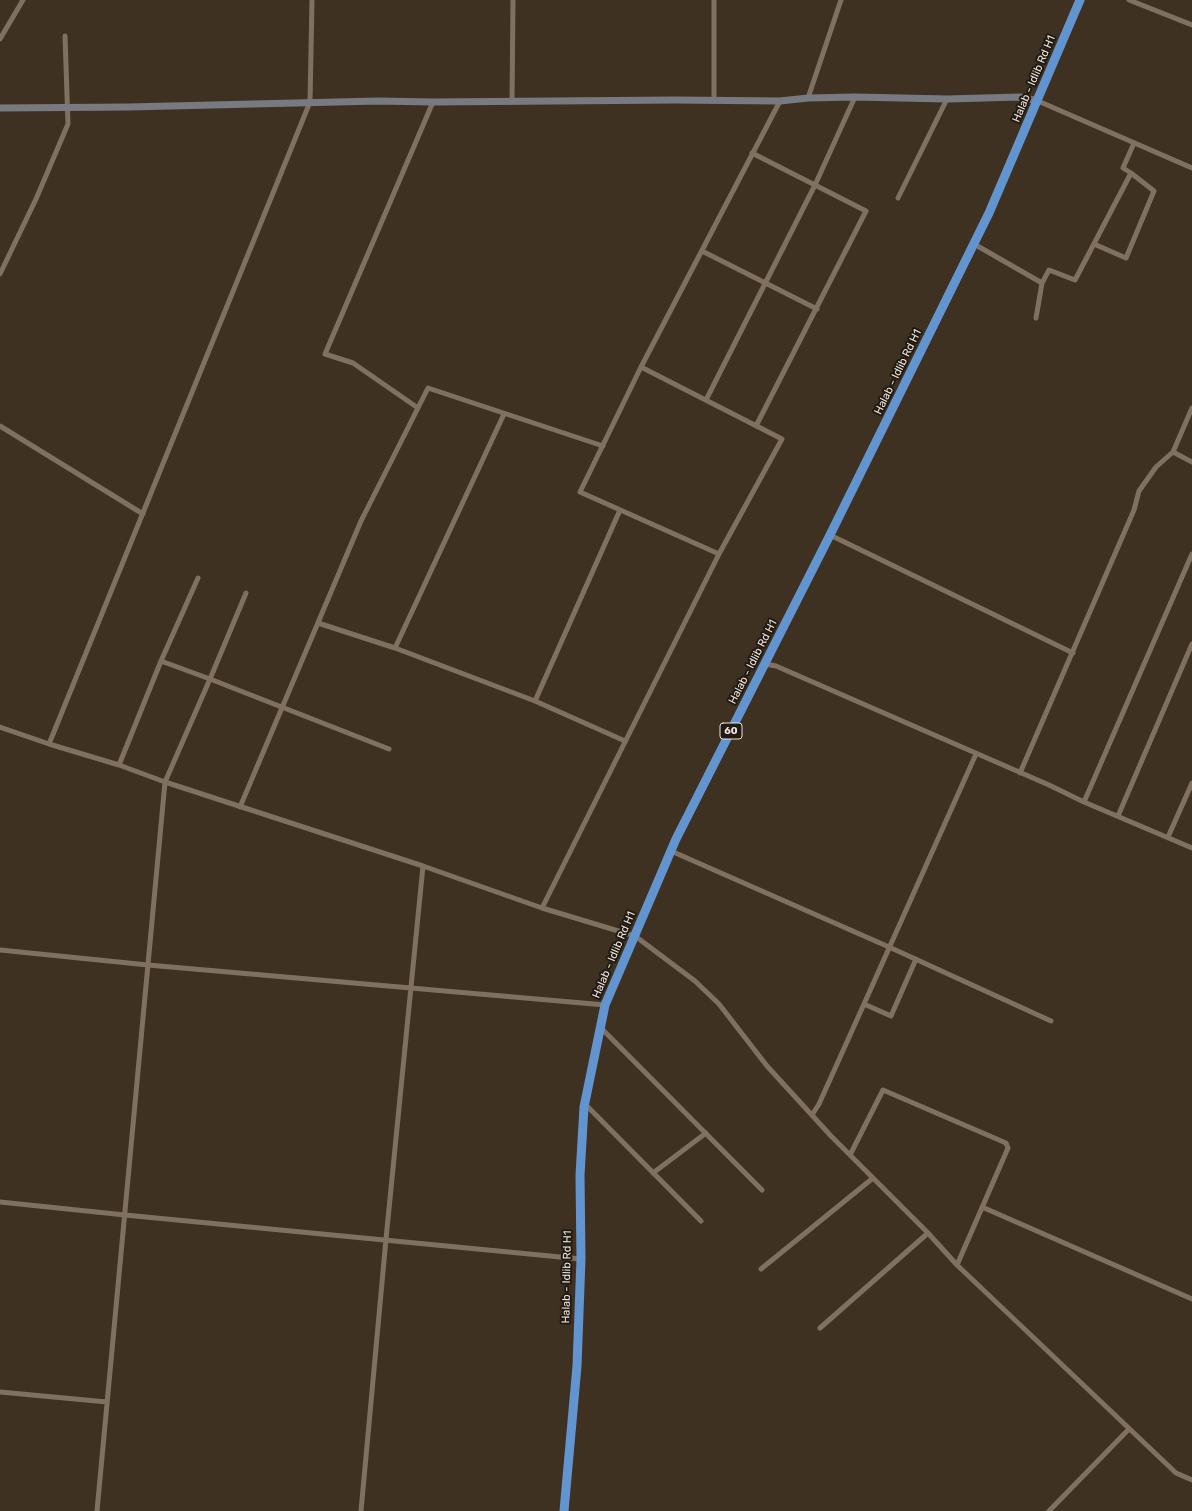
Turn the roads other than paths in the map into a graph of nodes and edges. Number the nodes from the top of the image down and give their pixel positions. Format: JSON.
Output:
{"nodes":[{"id":1,"x":23,"y":0,"type":"edge"},
{"id":2,"x":312,"y":0,"type":"edge"},
{"id":3,"x":513,"y":0,"type":"edge"},
{"id":4,"x":714,"y":0,"type":"edge"},
{"id":5,"x":841,"y":0,"type":"edge"},
{"id":6,"x":1080,"y":0,"type":"edge"},
{"id":7,"x":1130,"y":0,"type":"edge"},
{"id":8,"x":1192,"y":25,"type":"edge"},
{"id":9,"x":65,"y":36,"type":"dead end"},
{"id":10,"x":0,"y":39,"type":"edge"},
{"id":11,"x":855,"y":97,"type":"junction"},
{"id":12,"x":808,"y":98,"type":"junction"},
{"id":13,"x":714,"y":99,"type":"junction"},
{"id":14,"x":947,"y":99,"type":"junction"},
{"id":15,"x":780,"y":101,"type":"junction"},
{"id":16,"x":1038,"y":101,"type":"junction"},
{"id":17,"x":310,"y":102,"type":"junction"},
{"id":18,"x":433,"y":102,"type":"junction"},
{"id":19,"x":512,"y":102,"type":"junction"},
{"id":20,"x":0,"y":108,"type":"edge"},
{"id":21,"x":68,"y":108,"type":"junction"},
{"id":22,"x":1134,"y":143,"type":"junction"},
{"id":23,"x":752,"y":153,"type":"junction"},
{"id":24,"x":1192,"y":168,"type":"edge"},
{"id":25,"x":1131,"y":173,"type":"junction"},
{"id":26,"x":816,"y":185,"type":"junction"},
{"id":27,"x":898,"y":198,"type":"dead end"},
{"id":28,"x":974,"y":244,"type":"junction"},
{"id":29,"x":1094,"y":244,"type":"junction"},
{"id":30,"x":702,"y":251,"type":"junction"},
{"id":31,"x":0,"y":274,"type":"edge"},
{"id":32,"x":1042,"y":283,"type":"junction"},
{"id":33,"x":766,"y":284,"type":"junction"},
{"id":34,"x":817,"y":309,"type":"junction"},
{"id":35,"x":1036,"y":318,"type":"dead end"},
{"id":36,"x":641,"y":366,"type":"junction"},
{"id":37,"x":706,"y":400,"type":"junction"},
{"id":38,"x":418,"y":408,"type":"junction"},
{"id":39,"x":1192,"y":408,"type":"edge"},
{"id":40,"x":504,"y":414,"type":"junction"},
{"id":41,"x":0,"y":426,"type":"edge"},
{"id":42,"x":756,"y":426,"type":"junction"},
{"id":43,"x":603,"y":446,"type":"junction"},
{"id":44,"x":1173,"y":452,"type":"junction"},
{"id":45,"x":1192,"y":462,"type":"edge"},
{"id":46,"x":620,"y":510,"type":"junction"},
{"id":47,"x":143,"y":514,"type":"junction"},
{"id":48,"x":830,"y":535,"type":"junction"},
{"id":49,"x":719,"y":554,"type":"junction"},
{"id":50,"x":1192,"y":554,"type":"edge"},
{"id":51,"x":198,"y":578,"type":"dead end"},
{"id":52,"x":246,"y":593,"type":"dead end"},
{"id":53,"x":318,"y":623,"type":"junction"},
{"id":54,"x":1192,"y":644,"type":"edge"},
{"id":55,"x":395,"y":648,"type":"junction"},
{"id":56,"x":1073,"y":653,"type":"junction"},
{"id":57,"x":161,"y":661,"type":"junction"},
{"id":58,"x":765,"y":664,"type":"junction"},
{"id":59,"x":210,"y":679,"type":"junction"},
{"id":60,"x":535,"y":701,"type":"junction"},
{"id":61,"x":282,"y":707,"type":"junction"},
{"id":62,"x":0,"y":727,"type":"edge"},
{"id":63,"x":625,"y":741,"type":"junction"},
{"id":64,"x":49,"y":744,"type":"junction"},
{"id":65,"x":389,"y":749,"type":"dead end"},
{"id":66,"x":976,"y":754,"type":"junction"},
{"id":67,"x":119,"y":765,"type":"junction"},
{"id":68,"x":1020,"y":773,"type":"junction"},
{"id":69,"x":165,"y":782,"type":"junction"},
{"id":70,"x":1192,"y":783,"type":"edge"},
{"id":71,"x":1084,"y":802,"type":"junction"},
{"id":72,"x":240,"y":806,"type":"junction"},
{"id":73,"x":1118,"y":816,"type":"junction"},
{"id":74,"x":1168,"y":838,"type":"junction"},
{"id":75,"x":1192,"y":848,"type":"edge"},
{"id":76,"x":671,"y":851,"type":"junction"},
{"id":77,"x":423,"y":866,"type":"junction"},
{"id":78,"x":542,"y":908,"type":"junction"},
{"id":79,"x":635,"y":936,"type":"junction"},
{"id":80,"x":889,"y":947,"type":"junction"},
{"id":81,"x":0,"y":950,"type":"edge"},
{"id":82,"x":916,"y":959,"type":"junction"},
{"id":83,"x":148,"y":965,"type":"junction"},
{"id":84,"x":410,"y":988,"type":"junction"},
{"id":85,"x":864,"y":1004,"type":"junction"},
{"id":86,"x":604,"y":1005,"type":"junction"},
{"id":87,"x":1051,"y":1021,"type":"dead end"},
{"id":88,"x":600,"y":1027,"type":"junction"},
{"id":89,"x":584,"y":1104,"type":"junction"},
{"id":90,"x":812,"y":1115,"type":"junction"},
{"id":91,"x":706,"y":1133,"type":"junction"},
{"id":92,"x":850,"y":1155,"type":"junction"},
{"id":93,"x":653,"y":1173,"type":"junction"},
{"id":94,"x":873,"y":1178,"type":"junction"},
{"id":95,"x":762,"y":1190,"type":"dead end"},
{"id":96,"x":0,"y":1202,"type":"edge"},
{"id":97,"x":982,"y":1207,"type":"junction"},
{"id":98,"x":125,"y":1215,"type":"junction"},
{"id":99,"x":701,"y":1221,"type":"dead end"},
{"id":100,"x":928,"y":1233,"type":"junction"},
{"id":101,"x":386,"y":1240,"type":"junction"},
{"id":102,"x":581,"y":1258,"type":"junction"},
{"id":103,"x":957,"y":1265,"type":"junction"},
{"id":104,"x":761,"y":1269,"type":"dead end"},
{"id":105,"x":1192,"y":1299,"type":"edge"},
{"id":106,"x":820,"y":1328,"type":"dead end"},
{"id":107,"x":0,"y":1392,"type":"edge"},
{"id":108,"x":107,"y":1402,"type":"junction"},
{"id":109,"x":1129,"y":1429,"type":"junction"},
{"id":110,"x":1192,"y":1480,"type":"edge"},
{"id":111,"x":97,"y":1511,"type":"edge"},
{"id":112,"x":361,"y":1511,"type":"edge"},
{"id":113,"x":564,"y":1511,"type":"edge"},
{"id":114,"x":1048,"y":1511,"type":"edge"}],
"edges":[{"from":1,"to":10,"type":"street"},
{"from":2,"to":17,"type":"street"},
{"from":3,"to":19,"type":"street"},
{"from":4,"to":13,"type":"street"},
{"from":5,"to":12,"type":"street"},
{"from":6,"to":16,"type":"highway","name":"Halab - Idlib Rd H1","number":"60"},
{"from":7,"to":8,"type":"street"},
{"from":9,"to":21,"type":"street"},
{"from":11,"to":12,"type":"street"},
{"from":11,"to":14,"type":"street"},
{"from":11,"to":26,"type":"street"},
{"from":12,"to":15,"type":"street"},
{"from":13,"to":15,"type":"street"},
{"from":13,"to":19,"type":"street"},
{"from":14,"to":16,"type":"street"},
{"from":14,"to":27,"type":"street"},
{"from":15,"to":23,"type":"street"},
{"from":16,"to":22,"type":"street"},
{"from":16,"to":28,"type":"highway","name":"Halab - Idlib Rd H1","number":"60"},
{"from":17,"to":18,"type":"street"},
{"from":17,"to":21,"type":"street"},
{"from":17,"to":47,"type":"street"},
{"from":18,"to":19,"type":"street"},
{"from":18,"to":38,"type":"street"},
{"from":20,"to":21,"type":"street"},
{"from":21,"to":31,"type":"street"},
{"from":22,"to":24,"type":"street"},
{"from":22,"to":25,"type":"street"},
{"from":23,"to":26,"type":"street"},
{"from":23,"to":30,"type":"street"},
{"from":25,"to":29,"type":"street"},
{"from":25,"to":29,"type":"street"},
{"from":26,"to":33,"type":"street"},
{"from":26,"to":34,"type":"street"},
{"from":28,"to":32,"type":"street"},
{"from":28,"to":48,"type":"highway","name":"Halab - Idlib Rd H1","number":"60"},
{"from":29,"to":32,"type":"street"},
{"from":30,"to":33,"type":"street"},
{"from":30,"to":36,"type":"street"},
{"from":32,"to":35,"type":"street"},
{"from":33,"to":34,"type":"street"},
{"from":33,"to":37,"type":"street"},
{"from":34,"to":42,"type":"street"},
{"from":36,"to":37,"type":"street"},
{"from":36,"to":43,"type":"street"},
{"from":37,"to":42,"type":"street"},
{"from":38,"to":40,"type":"street"},
{"from":38,"to":53,"type":"street"},
{"from":39,"to":44,"type":"street"},
{"from":40,"to":43,"type":"street"},
{"from":40,"to":55,"type":"street"},
{"from":41,"to":47,"type":"street"},
{"from":42,"to":49,"type":"street"},
{"from":43,"to":46,"type":"street"},
{"from":44,"to":45,"type":"street"},
{"from":44,"to":56,"type":"street"},
{"from":46,"to":49,"type":"street"},
{"from":46,"to":60,"type":"street"},
{"from":47,"to":64,"type":"street"},
{"from":48,"to":56,"type":"street"},
{"from":48,"to":58,"type":"highway","name":"Halab - Idlib Rd H1","number":"60"},
{"from":49,"to":63,"type":"street"},
{"from":50,"to":71,"type":"street"},
{"from":51,"to":57,"type":"street"},
{"from":52,"to":59,"type":"street"},
{"from":53,"to":55,"type":"street"},
{"from":53,"to":61,"type":"street"},
{"from":54,"to":73,"type":"street"},
{"from":55,"to":60,"type":"street"},
{"from":56,"to":68,"type":"street"},
{"from":57,"to":59,"type":"street"},
{"from":57,"to":67,"type":"street"},
{"from":58,"to":66,"type":"street"},
{"from":58,"to":76,"type":"highway","name":"Halab - Idlib Rd H1","number":"60"},
{"from":59,"to":61,"type":"street"},
{"from":59,"to":69,"type":"street"},
{"from":60,"to":63,"type":"street"},
{"from":61,"to":65,"type":"street"},
{"from":61,"to":72,"type":"street"},
{"from":62,"to":64,"type":"street"},
{"from":63,"to":78,"type":"street"},
{"from":64,"to":67,"type":"street"},
{"from":66,"to":68,"type":"street"},
{"from":66,"to":80,"type":"street"},
{"from":67,"to":69,"type":"street"},
{"from":68,"to":71,"type":"street"},
{"from":69,"to":72,"type":"street"},
{"from":69,"to":83,"type":"street"},
{"from":70,"to":74,"type":"street"},
{"from":71,"to":73,"type":"street"},
{"from":72,"to":77,"type":"street"},
{"from":73,"to":74,"type":"street"},
{"from":74,"to":75,"type":"street"},
{"from":76,"to":79,"type":"highway","name":"Halab - Idlib Rd H1","number":"60"},
{"from":76,"to":80,"type":"street"},
{"from":77,"to":78,"type":"street"},
{"from":77,"to":84,"type":"street"},
{"from":78,"to":79,"type":"street"},
{"from":79,"to":86,"type":"highway","name":"Halab - Idlib Rd H1","number":"60"},
{"from":79,"to":90,"type":"street"},
{"from":80,"to":82,"type":"street"},
{"from":80,"to":85,"type":"street"},
{"from":81,"to":83,"type":"street"},
{"from":82,"to":85,"type":"street"},
{"from":82,"to":87,"type":"street"},
{"from":83,"to":84,"type":"street"},
{"from":83,"to":98,"type":"street"},
{"from":84,"to":86,"type":"street"},
{"from":84,"to":101,"type":"street"},
{"from":85,"to":90,"type":"street"},
{"from":86,"to":88,"type":"highway","name":"Halab - Idlib Rd H1","number":"60"},
{"from":88,"to":89,"type":"highway","name":"Halab - Idlib Rd H1","number":"60"},
{"from":88,"to":91,"type":"street"},
{"from":89,"to":93,"type":"street"},
{"from":89,"to":102,"type":"highway","name":"Halab - Idlib Rd H1","number":"60"},
{"from":90,"to":92,"type":"street"},
{"from":91,"to":93,"type":"street"},
{"from":91,"to":95,"type":"street"},
{"from":92,"to":94,"type":"street"},
{"from":92,"to":97,"type":"street"},
{"from":93,"to":99,"type":"street"},
{"from":94,"to":100,"type":"street"},
{"from":94,"to":104,"type":"street"},
{"from":96,"to":98,"type":"street"},
{"from":97,"to":103,"type":"street"},
{"from":97,"to":105,"type":"street"},
{"from":98,"to":101,"type":"street"},
{"from":98,"to":108,"type":"street"},
{"from":100,"to":103,"type":"street"},
{"from":100,"to":106,"type":"street"},
{"from":101,"to":102,"type":"street"},
{"from":101,"to":112,"type":"street"},
{"from":102,"to":113,"type":"highway","name":"Halab - Idlib Rd H1","number":"60"},
{"from":103,"to":109,"type":"street"},
{"from":107,"to":108,"type":"street"},
{"from":108,"to":111,"type":"street"},
{"from":109,"to":110,"type":"street"},
{"from":109,"to":114,"type":"street"}]}
